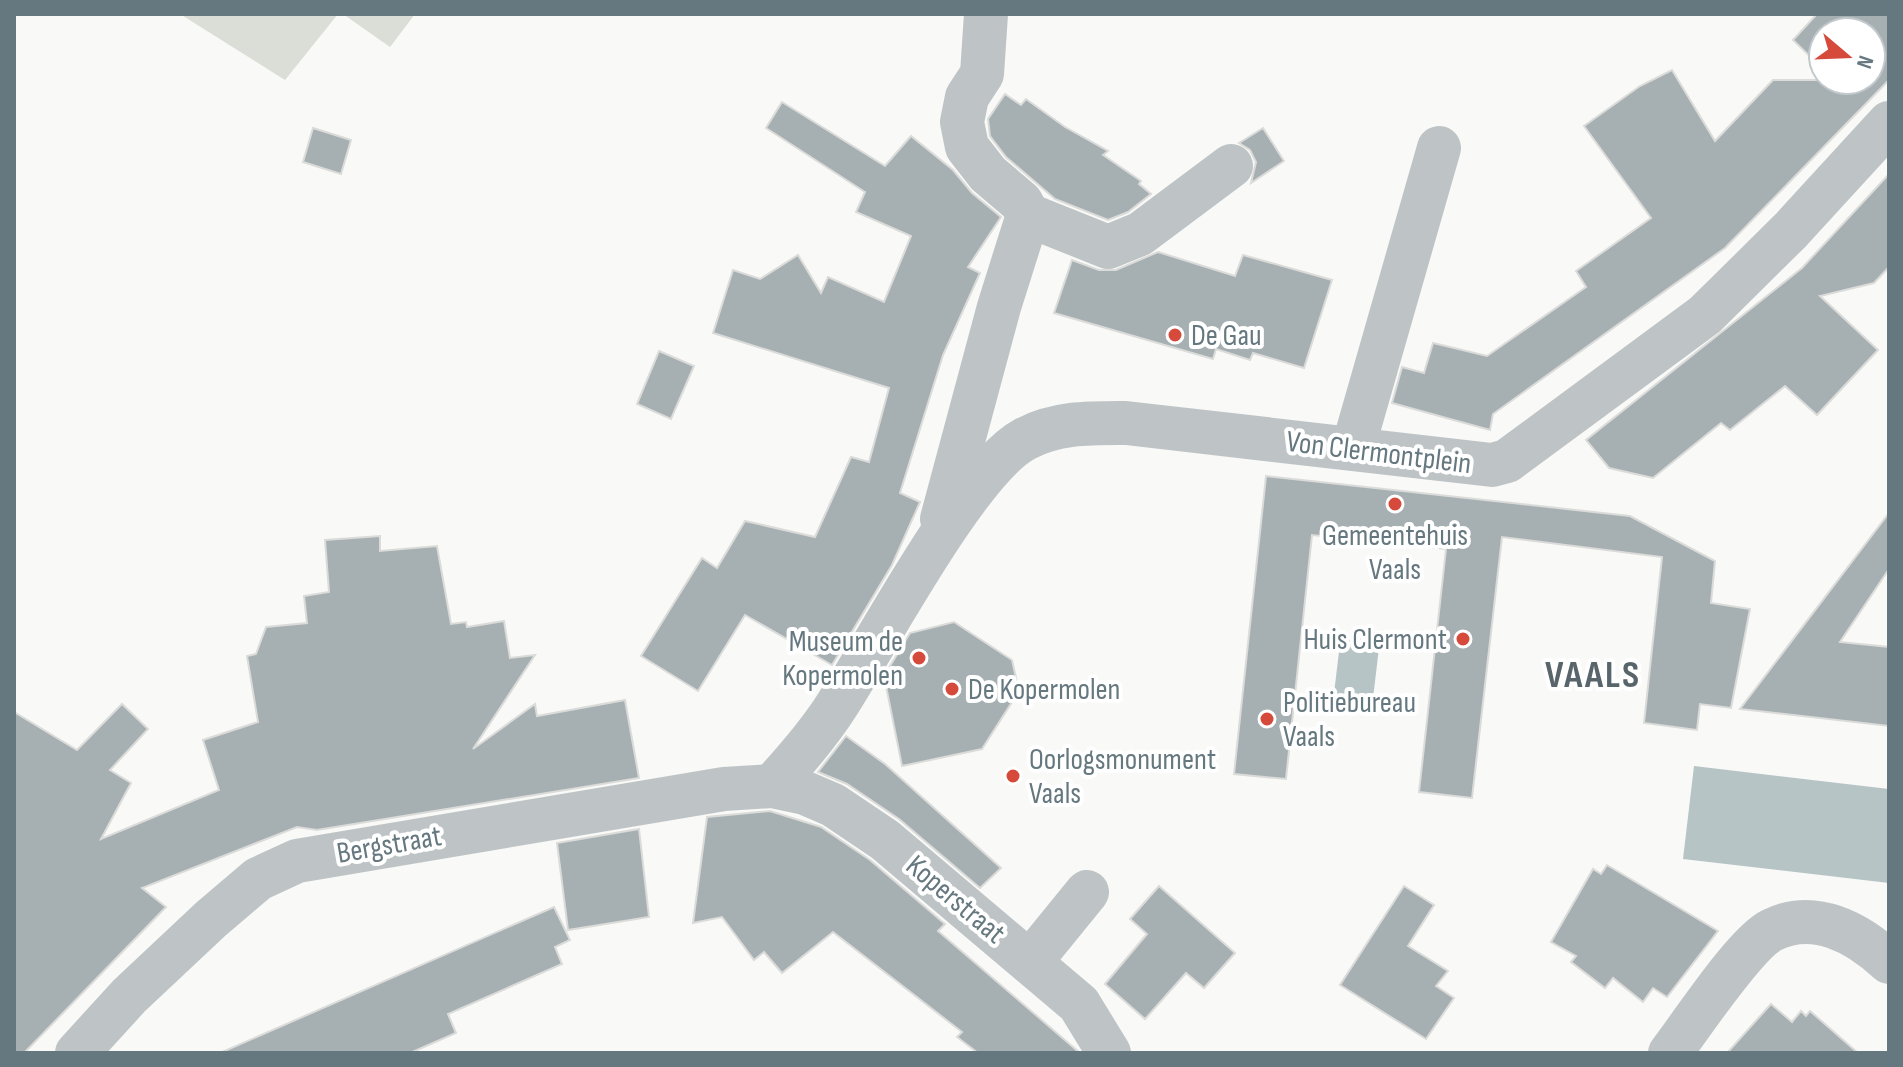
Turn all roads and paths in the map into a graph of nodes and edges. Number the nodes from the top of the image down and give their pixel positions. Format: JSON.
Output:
{"nodes":[{"id":1,"x":986,"y":14,"type":"edge"},
{"id":2,"x":1889,"y":123,"type":"edge"},
{"id":3,"x":1439,"y":148,"type":"dead end"},
{"id":4,"x":1231,"y":166,"type":"dead end"},
{"id":5,"x":1028,"y":215,"type":"junction"},
{"id":6,"x":1353,"y":448,"type":"junction"},
{"id":7,"x":935,"y":544,"type":"junction"},
{"id":8,"x":772,"y":786,"type":"junction"},
{"id":9,"x":1087,"y":892,"type":"dead end"},
{"id":10,"x":1030,"y":962,"type":"junction"},
{"id":11,"x":1889,"y":962,"type":"edge"},
{"id":12,"x":77,"y":1053,"type":"edge"},
{"id":13,"x":1109,"y":1053,"type":"edge"},
{"id":14,"x":1670,"y":1053,"type":"edge"}],
"edges":[{"from":1,"to":5,"type":"street"},
{"from":2,"to":6,"type":"street","name":"Von Clermontplein"},
{"from":3,"to":6,"type":"street"},
{"from":4,"to":5,"type":"street"},
{"from":5,"to":7,"type":"street","name":"Von Clermontplein"},
{"from":6,"to":7,"type":"street","name":"Von Clermontplein"},
{"from":7,"to":8,"type":"street","name":"Von Clermontplein"},
{"from":8,"to":10,"type":"street","name":"Koperstraat"},
{"from":8,"to":12,"type":"street","name":"Bergstraat"},
{"from":9,"to":10,"type":"street"},
{"from":10,"to":13,"type":"street","name":"Koperstraat"},
{"from":11,"to":14,"type":"street"}]}
